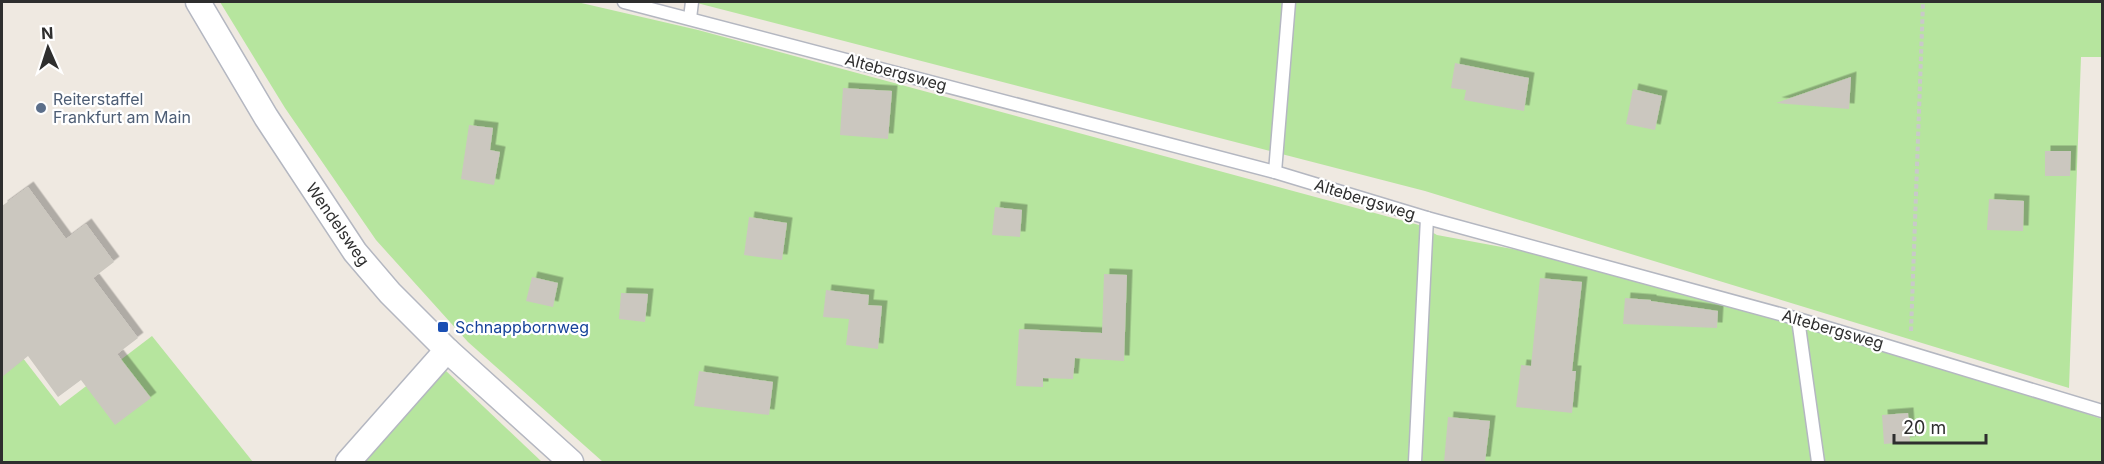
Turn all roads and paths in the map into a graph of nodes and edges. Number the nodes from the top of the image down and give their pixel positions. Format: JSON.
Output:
{"nodes":[{"id":1,"x":198,"y":2,"type":"edge"},
{"id":2,"x":624,"y":2,"type":"edge"},
{"id":3,"x":692,"y":2,"type":"edge"},
{"id":4,"x":1289,"y":2,"type":"edge"},
{"id":5,"x":1923,"y":2,"type":"edge"},
{"id":6,"x":690,"y":18,"type":"junction"},
{"id":7,"x":1275,"y":172,"type":"junction"},
{"id":8,"x":1427,"y":218,"type":"junction"},
{"id":9,"x":1798,"y":319,"type":"junction"},
{"id":10,"x":447,"y":350,"type":"junction"},
{"id":11,"x":1910,"y":351,"type":"junction"},
{"id":12,"x":2103,"y":411,"type":"edge"},
{"id":13,"x":348,"y":462,"type":"edge"},
{"id":14,"x":571,"y":462,"type":"edge"},
{"id":15,"x":1415,"y":462,"type":"edge"},
{"id":16,"x":1818,"y":462,"type":"edge"}],
"edges":[{"from":1,"to":10,"type":"street","name":"Wendelsweg"},
{"from":2,"to":6,"type":"lane","name":"Altebergsweg"},
{"from":3,"to":6,"type":"lane"},
{"from":4,"to":7,"type":"lane"},
{"from":5,"to":11,"type":"path"},
{"from":6,"to":7,"type":"lane","name":"Altebergsweg"},
{"from":7,"to":8,"type":"lane","name":"Altebergsweg"},
{"from":8,"to":9,"type":"lane","name":"Altebergsweg"},
{"from":8,"to":15,"type":"lane"},
{"from":9,"to":11,"type":"lane","name":"Altebergsweg"},
{"from":9,"to":16,"type":"lane"},
{"from":10,"to":13,"type":"street"},
{"from":10,"to":14,"type":"street","name":"Wendelsweg"},
{"from":11,"to":12,"type":"lane","name":"Altebergsweg"}]}
